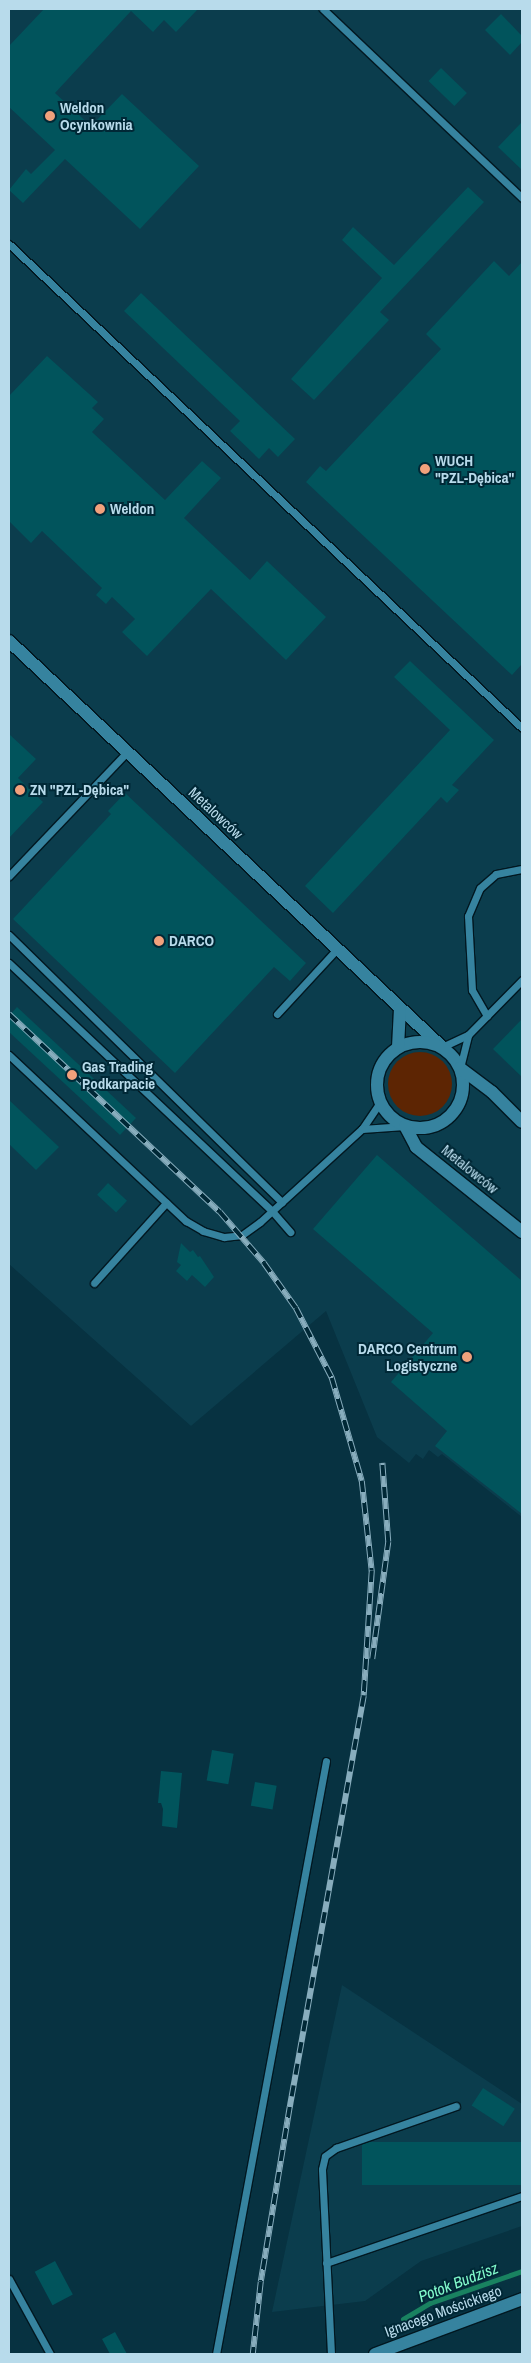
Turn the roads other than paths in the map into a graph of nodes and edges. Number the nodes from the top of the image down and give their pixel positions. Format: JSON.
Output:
{"nodes":[{"id":1,"x":323,"y":9,"type":"edge"},
{"id":2,"x":522,"y":198,"type":"edge"},
{"id":3,"x":9,"y":244,"type":"edge"},
{"id":4,"x":9,"y":641,"type":"edge"},
{"id":5,"x":522,"y":728,"type":"edge"},
{"id":6,"x":127,"y":752,"type":"junction"},
{"id":7,"x":522,"y":869,"type":"edge"},
{"id":8,"x":9,"y":876,"type":"edge"},
{"id":9,"x":9,"y":935,"type":"edge"},
{"id":10,"x":337,"y":949,"type":"junction"},
{"id":11,"x":9,"y":963,"type":"edge"},
{"id":12,"x":522,"y":980,"type":"edge"},
{"id":13,"x":400,"y":1009,"type":"junction"},
{"id":14,"x":277,"y":1014,"type":"dead end"},
{"id":15,"x":487,"y":1016,"type":"junction"},
{"id":16,"x":468,"y":1035,"type":"junction"},
{"id":17,"x":398,"y":1047,"type":"junction"},
{"id":18,"x":442,"y":1047,"type":"junction"},
{"id":19,"x":9,"y":1055,"type":"edge"},
{"id":20,"x":460,"y":1068,"type":"junction"},
{"id":21,"x":380,"y":1102,"type":"junction"},
{"id":22,"x":522,"y":1122,"type":"edge"},
{"id":23,"x":405,"y":1126,"type":"junction"},
{"id":24,"x":362,"y":1129,"type":"junction"},
{"id":25,"x":282,"y":1202,"type":"junction"},
{"id":26,"x":166,"y":1203,"type":"junction"},
{"id":27,"x":272,"y":1211,"type":"junction"},
{"id":28,"x":290,"y":1232,"type":"dead end"},
{"id":29,"x":522,"y":1232,"type":"edge"},
{"id":30,"x":94,"y":1283,"type":"dead end"},
{"id":31,"x":326,"y":1761,"type":"dead end"},
{"id":32,"x":456,"y":2106,"type":"dead end"},
{"id":33,"x":522,"y":2196,"type":"edge"},
{"id":34,"x":326,"y":2263,"type":"junction"},
{"id":35,"x":9,"y":2279,"type":"edge"},
{"id":36,"x":522,"y":2299,"type":"edge"},
{"id":37,"x":50,"y":2354,"type":"edge"},
{"id":38,"x":216,"y":2354,"type":"edge"},
{"id":39,"x":332,"y":2354,"type":"edge"},
{"id":40,"x":374,"y":2354,"type":"edge"}],
"edges":[{"from":1,"to":2,"type":"lane"},
{"from":3,"to":5,"type":"lane"},
{"from":4,"to":6,"type":"street","name":"Metalowców"},
{"from":6,"to":8,"type":"lane"},
{"from":6,"to":10,"type":"street","name":"Metalowców"},
{"from":7,"to":15,"type":"lane"},
{"from":9,"to":25,"type":"lane"},
{"from":10,"to":13,"type":"street","name":"Metalowców"},
{"from":10,"to":14,"type":"lane"},
{"from":11,"to":27,"type":"lane"},
{"from":12,"to":15,"type":"lane"},
{"from":13,"to":17,"type":"street"},
{"from":13,"to":18,"type":"street","name":"Metalowców"},
{"from":15,"to":16,"type":"lane"},
{"from":16,"to":18,"type":"lane"},
{"from":16,"to":20,"type":"lane"},
{"from":17,"to":18,"type":"street"},
{"from":17,"to":21,"type":"street"},
{"from":18,"to":20,"type":"street","name":"Metalowców"},
{"from":19,"to":26,"type":"lane"},
{"from":20,"to":22,"type":"street","name":"Metalowców"},
{"from":20,"to":23,"type":"street","name":"Metalowców"},
{"from":21,"to":23,"type":"street","name":"Metalowców"},
{"from":21,"to":24,"type":"lane"},
{"from":23,"to":24,"type":"lane"},
{"from":23,"to":29,"type":"street","name":"Metalowców"},
{"from":24,"to":25,"type":"lane"},
{"from":25,"to":27,"type":"lane"},
{"from":26,"to":27,"type":"lane"},
{"from":26,"to":30,"type":"lane"},
{"from":27,"to":28,"type":"lane"},
{"from":31,"to":38,"type":"lane"},
{"from":32,"to":34,"type":"lane"},
{"from":33,"to":34,"type":"lane"},
{"from":34,"to":39,"type":"lane"},
{"from":35,"to":37,"type":"lane"},
{"from":36,"to":40,"type":"street","name":"Ignacego Mościckiego"}]}
